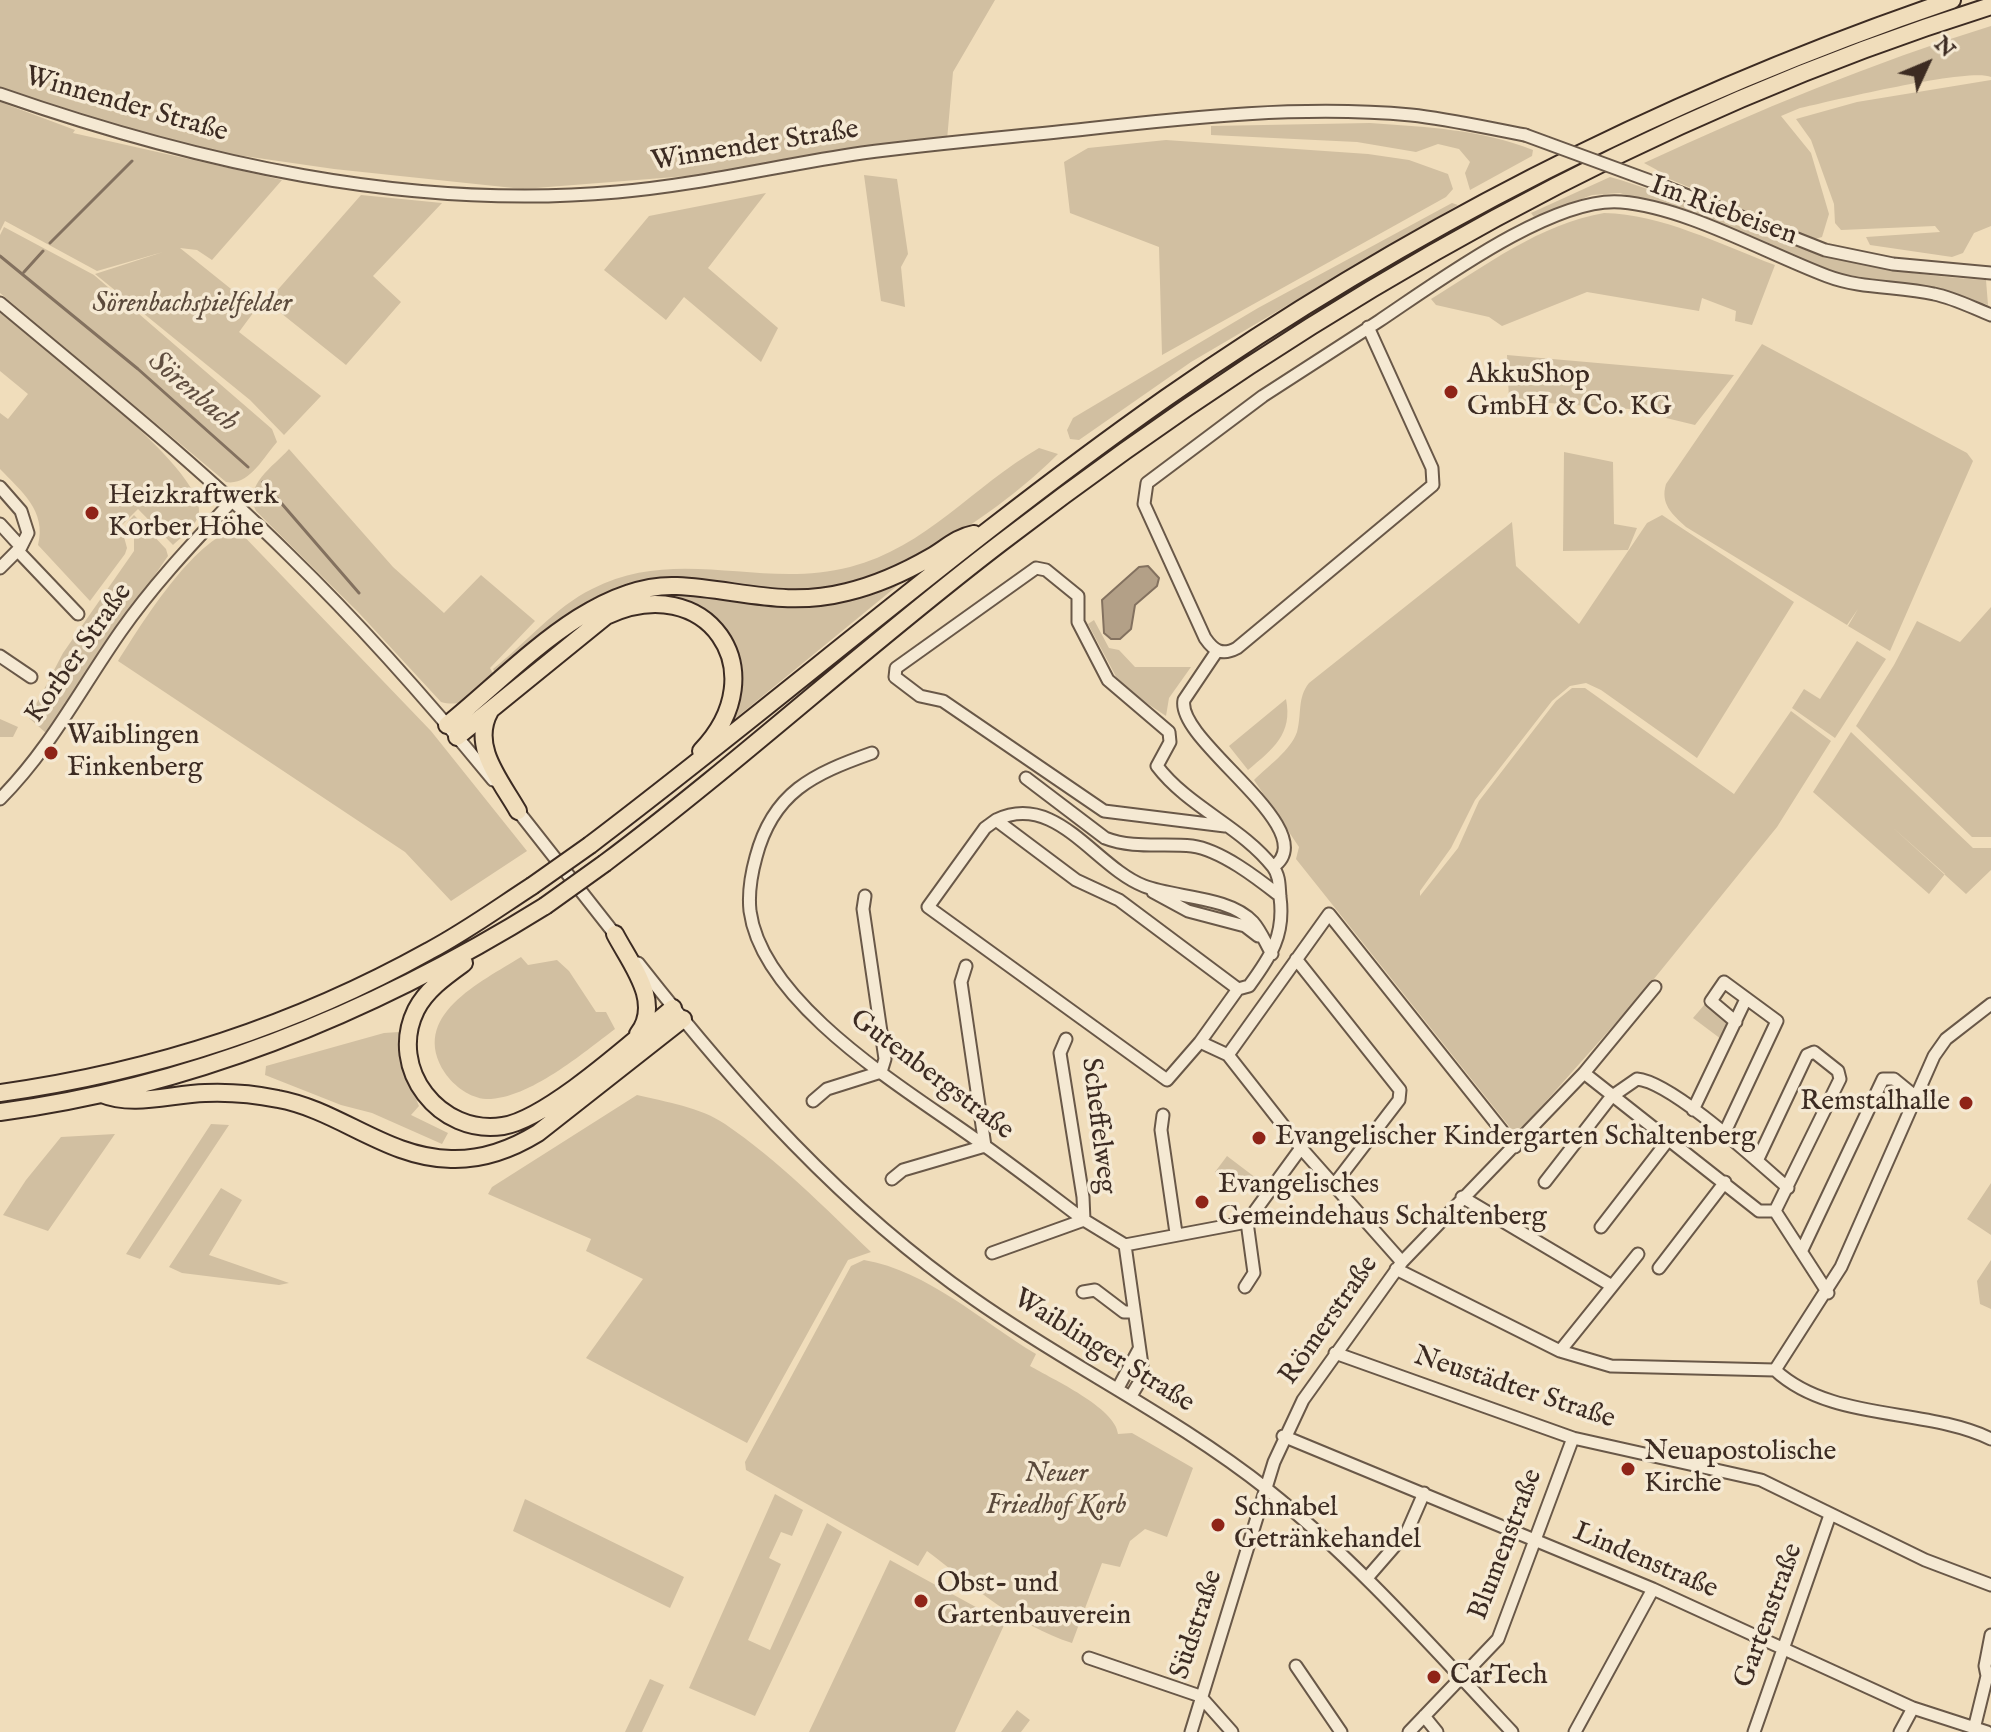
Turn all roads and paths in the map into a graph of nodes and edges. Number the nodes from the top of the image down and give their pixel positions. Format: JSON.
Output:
{"nodes":[{"id":1,"x":1952,"y":0,"type":"edge"},
{"id":2,"x":1991,"y":6,"type":"edge"},
{"id":3,"x":0,"y":94,"type":"edge"},
{"id":4,"x":1991,"y":273,"type":"edge"},
{"id":5,"x":0,"y":303,"type":"edge"},
{"id":6,"x":1991,"y":315,"type":"edge"},
{"id":7,"x":1368,"y":327,"type":"junction"},
{"id":8,"x":0,"y":487,"type":"edge"},
{"id":9,"x":232,"y":501,"type":"junction"},
{"id":10,"x":0,"y":524,"type":"edge"},
{"id":11,"x":984,"y":533,"type":"junction"},
{"id":12,"x":20,"y":549,"type":"junction"},
{"id":13,"x":0,"y":568,"type":"edge"},
{"id":14,"x":78,"y":614,"type":"dead end"},
{"id":15,"x":1217,"y":651,"type":"junction"},
{"id":16,"x":0,"y":656,"type":"edge"},
{"id":17,"x":31,"y":677,"type":"dead end"},
{"id":18,"x":492,"y":708,"type":"junction"},
{"id":19,"x":452,"y":731,"type":"junction"},
{"id":20,"x":872,"y":753,"type":"dead end"},
{"id":21,"x":679,"y":776,"type":"junction"},
{"id":22,"x":1026,"y":778,"type":"dead end"},
{"id":23,"x":2,"y":793,"type":"edge"},
{"id":24,"x":518,"y":811,"type":"junction"},
{"id":25,"x":996,"y":820,"type":"junction"},
{"id":26,"x":1225,"y":826,"type":"junction"},
{"id":27,"x":1273,"y":867,"type":"junction"},
{"id":28,"x":865,"y":896,"type":"dead end"},
{"id":29,"x":1280,"y":896,"type":"junction"},
{"id":30,"x":615,"y":934,"type":"junction"},
{"id":31,"x":481,"y":946,"type":"junction"},
{"id":32,"x":1272,"y":954,"type":"junction"},
{"id":33,"x":1296,"y":959,"type":"junction"},
{"id":34,"x":966,"y":966,"type":"dead end"},
{"id":35,"x":1655,"y":987,"type":"dead end"},
{"id":36,"x":1238,"y":989,"type":"junction"},
{"id":37,"x":1746,"y":999,"type":"junction"},
{"id":38,"x":1991,"y":1004,"type":"edge"},
{"id":39,"x":678,"y":1014,"type":"junction"},
{"id":40,"x":1736,"y":1022,"type":"junction"},
{"id":41,"x":636,"y":1037,"type":"junction"},
{"id":42,"x":1066,"y":1039,"type":"dead end"},
{"id":43,"x":1200,"y":1042,"type":"junction"},
{"id":44,"x":1228,"y":1055,"type":"junction"},
{"id":45,"x":881,"y":1072,"type":"junction"},
{"id":46,"x":1584,"y":1073,"type":"junction"},
{"id":47,"x":0,"y":1093,"type":"edge"},
{"id":48,"x":102,"y":1094,"type":"junction"},
{"id":49,"x":1611,"y":1097,"type":"junction"},
{"id":50,"x":1916,"y":1097,"type":"junction"},
{"id":51,"x":813,"y":1101,"type":"dead end"},
{"id":52,"x":1693,"y":1110,"type":"junction"},
{"id":53,"x":0,"y":1112,"type":"edge"},
{"id":54,"x":1163,"y":1115,"type":"dead end"},
{"id":55,"x":1724,"y":1134,"type":"junction"},
{"id":56,"x":1669,"y":1139,"type":"junction"},
{"id":57,"x":985,"y":1146,"type":"junction"},
{"id":58,"x":1515,"y":1147,"type":"junction"},
{"id":59,"x":1301,"y":1148,"type":"junction"},
{"id":60,"x":1757,"y":1161,"type":"junction"},
{"id":61,"x":892,"y":1179,"type":"dead end"},
{"id":62,"x":1545,"y":1182,"type":"dead end"},
{"id":63,"x":1725,"y":1182,"type":"junction"},
{"id":64,"x":1333,"y":1186,"type":"junction"},
{"id":65,"x":1788,"y":1188,"type":"junction"},
{"id":66,"x":1462,"y":1197,"type":"junction"},
{"id":67,"x":1775,"y":1211,"type":"junction"},
{"id":68,"x":1084,"y":1220,"type":"junction"},
{"id":69,"x":1247,"y":1222,"type":"junction"},
{"id":70,"x":1601,"y":1227,"type":"dead end"},
{"id":71,"x":1176,"y":1233,"type":"junction"},
{"id":72,"x":1125,"y":1245,"type":"junction"},
{"id":73,"x":1802,"y":1250,"type":"junction"},
{"id":74,"x":992,"y":1253,"type":"dead end"},
{"id":75,"x":1638,"y":1254,"type":"dead end"},
{"id":76,"x":1399,"y":1266,"type":"junction"},
{"id":77,"x":1659,"y":1268,"type":"dead end"},
{"id":78,"x":1612,"y":1286,"type":"junction"},
{"id":79,"x":1245,"y":1287,"type":"dead end"},
{"id":80,"x":1083,"y":1292,"type":"dead end"},
{"id":81,"x":1828,"y":1293,"type":"junction"},
{"id":82,"x":1134,"y":1312,"type":"junction"},
{"id":83,"x":1139,"y":1344,"type":"junction"},
{"id":84,"x":1560,"y":1351,"type":"junction"},
{"id":85,"x":1335,"y":1353,"type":"junction"},
{"id":86,"x":1775,"y":1370,"type":"junction"},
{"id":87,"x":1118,"y":1388,"type":"junction"},
{"id":88,"x":1131,"y":1396,"type":"junction"},
{"id":89,"x":1283,"y":1436,"type":"junction"},
{"id":90,"x":1573,"y":1438,"type":"junction"},
{"id":91,"x":1991,"y":1439,"type":"edge"},
{"id":92,"x":1265,"y":1488,"type":"junction"},
{"id":93,"x":1424,"y":1493,"type":"junction"},
{"id":94,"x":1830,"y":1515,"type":"junction"},
{"id":95,"x":1532,"y":1540,"type":"junction"},
{"id":96,"x":1367,"y":1578,"type":"junction"},
{"id":97,"x":1991,"y":1585,"type":"edge"},
{"id":98,"x":1653,"y":1589,"type":"junction"},
{"id":99,"x":1991,"y":1635,"type":"edge"},
{"id":100,"x":1783,"y":1650,"type":"junction"},
{"id":101,"x":1089,"y":1658,"type":"dead end"},
{"id":102,"x":1296,"y":1666,"type":"dead end"},
{"id":103,"x":1461,"y":1678,"type":"junction"},
{"id":104,"x":1200,"y":1696,"type":"junction"},
{"id":105,"x":1913,"y":1708,"type":"junction"},
{"id":106,"x":1424,"y":1716,"type":"junction"},
{"id":107,"x":1974,"y":1729,"type":"junction"},
{"id":108,"x":1191,"y":1732,"type":"edge"},
{"id":109,"x":1232,"y":1732,"type":"edge"},
{"id":110,"x":1341,"y":1732,"type":"edge"},
{"id":111,"x":1409,"y":1732,"type":"edge"},
{"id":112,"x":1437,"y":1732,"type":"edge"},
{"id":113,"x":1512,"y":1732,"type":"edge"},
{"id":114,"x":1575,"y":1732,"type":"edge"},
{"id":115,"x":1754,"y":1732,"type":"edge"},
{"id":116,"x":1900,"y":1732,"type":"edge"},
{"id":117,"x":1987,"y":1732,"type":"edge"}],
"edges":[{"from":1,"to":11,"type":"highway"},
{"from":2,"to":31,"type":"highway","bridge":true},
{"from":3,"to":4,"type":"street","name":"Winnender Straße","bridge":true},
{"from":5,"to":9,"type":"street","name":"Waiblinger Straße"},
{"from":6,"to":7,"type":"street","name":"Im Riebeisen"},
{"from":7,"to":15,"type":"street"},
{"from":7,"to":15,"type":"street","name":"Im Riebeisen"},
{"from":8,"to":12,"type":"street"},
{"from":9,"to":19,"type":"street","name":"Waiblinger Straße"},
{"from":9,"to":23,"type":"street","name":"Korber Straße"},
{"from":10,"to":12,"type":"street"},
{"from":11,"to":19,"type":"highway"},
{"from":11,"to":21,"type":"highway"},
{"from":12,"to":13,"type":"street"},
{"from":12,"to":14,"type":"street"},
{"from":15,"to":27,"type":"street"},
{"from":16,"to":17,"type":"street"},
{"from":18,"to":19,"type":"highway"},
{"from":18,"to":21,"type":"highway"},
{"from":18,"to":24,"type":"highway"},
{"from":19,"to":24,"type":"street","name":"Waiblinger Straße"},
{"from":20,"to":45,"type":"street","name":"Gutenbergstraße"},
{"from":21,"to":47,"type":"highway","bridge":true},
{"from":22,"to":29,"type":"street"},
{"from":24,"to":30,"type":"street","name":"Waiblinger Straße"},
{"from":25,"to":32,"type":"street"},
{"from":25,"to":36,"type":"street"},
{"from":25,"to":43,"type":"street"},
{"from":26,"to":26,"type":"street"},
{"from":26,"to":27,"type":"street"},
{"from":27,"to":29,"type":"street"},
{"from":28,"to":45,"type":"street"},
{"from":29,"to":32,"type":"street"},
{"from":30,"to":39,"type":"street","name":"Waiblinger Straße"},
{"from":30,"to":41,"type":"highway"},
{"from":31,"to":41,"type":"highway"},
{"from":31,"to":48,"type":"highway"},
{"from":32,"to":36,"type":"street"},
{"from":33,"to":44,"type":"street"},
{"from":33,"to":58,"type":"street"},
{"from":33,"to":64,"type":"street"},
{"from":34,"to":57,"type":"street"},
{"from":35,"to":46,"type":"street","name":"Römerstraße"},
{"from":36,"to":43,"type":"street"},
{"from":37,"to":40,"type":"street"},
{"from":37,"to":40,"type":"street"},
{"from":37,"to":55,"type":"street"},
{"from":38,"to":50,"type":"street"},
{"from":39,"to":41,"type":"highway"},
{"from":39,"to":48,"type":"highway"},
{"from":39,"to":87,"type":"street","name":"Waiblinger Straße"},
{"from":40,"to":52,"type":"street"},
{"from":42,"to":68,"type":"street","name":"Scheffelweg"},
{"from":43,"to":44,"type":"street"},
{"from":44,"to":59,"type":"street"},
{"from":45,"to":51,"type":"street"},
{"from":45,"to":57,"type":"street","name":"Gutenbergstraße"},
{"from":46,"to":49,"type":"street"},
{"from":46,"to":58,"type":"street","name":"Römerstraße"},
{"from":48,"to":53,"type":"highway"},
{"from":49,"to":52,"type":"street"},
{"from":49,"to":56,"type":"street"},
{"from":49,"to":62,"type":"street"},
{"from":50,"to":73,"type":"street"},
{"from":50,"to":81,"type":"street"},
{"from":52,"to":55,"type":"street"},
{"from":54,"to":71,"type":"street"},
{"from":55,"to":60,"type":"street"},
{"from":56,"to":63,"type":"street"},
{"from":56,"to":70,"type":"street"},
{"from":57,"to":61,"type":"street"},
{"from":57,"to":68,"type":"street","name":"Gutenbergstraße"},
{"from":58,"to":66,"type":"street","name":"Römerstraße"},
{"from":59,"to":64,"type":"street"},
{"from":59,"to":69,"type":"street"},
{"from":60,"to":65,"type":"street"},
{"from":60,"to":65,"type":"street"},
{"from":63,"to":67,"type":"street"},
{"from":63,"to":77,"type":"street"},
{"from":64,"to":76,"type":"street"},
{"from":65,"to":67,"type":"street"},
{"from":66,"to":76,"type":"street","name":"Römerstraße"},
{"from":66,"to":78,"type":"street"},
{"from":67,"to":73,"type":"street"},
{"from":68,"to":72,"type":"street","name":"Gutenbergstraße"},
{"from":68,"to":74,"type":"street"},
{"from":69,"to":71,"type":"street"},
{"from":69,"to":79,"type":"street"},
{"from":71,"to":72,"type":"street"},
{"from":72,"to":82,"type":"street"},
{"from":73,"to":81,"type":"street"},
{"from":75,"to":78,"type":"street"},
{"from":76,"to":84,"type":"street"},
{"from":76,"to":85,"type":"street","name":"Römerstraße"},
{"from":78,"to":84,"type":"street"},
{"from":80,"to":82,"type":"street"},
{"from":81,"to":86,"type":"street"},
{"from":82,"to":83,"type":"street"},
{"from":83,"to":87,"type":"street"},
{"from":83,"to":88,"type":"street"},
{"from":84,"to":86,"type":"street"},
{"from":85,"to":89,"type":"street","name":"Römerstraße"},
{"from":85,"to":90,"type":"street","name":"Neustädter Straße"},
{"from":86,"to":91,"type":"street"},
{"from":87,"to":88,"type":"street","name":"Waiblinger Straße"},
{"from":88,"to":92,"type":"street","name":"Waiblinger Straße"},
{"from":89,"to":92,"type":"street","name":"Römerstraße"},
{"from":89,"to":93,"type":"street","name":"Lindenstraße"},
{"from":90,"to":94,"type":"street","name":"Neustädter Straße"},
{"from":90,"to":95,"type":"street","name":"Blumenstraße"},
{"from":92,"to":96,"type":"street","name":"Waiblinger Straße"},
{"from":92,"to":104,"type":"street","name":"Südstraße"},
{"from":93,"to":95,"type":"street","name":"Lindenstraße"},
{"from":93,"to":96,"type":"street"},
{"from":94,"to":97,"type":"street","name":"Neustädter Straße"},
{"from":94,"to":100,"type":"street","name":"Gartenstraße"},
{"from":95,"to":98,"type":"street","name":"Lindenstraße"},
{"from":95,"to":103,"type":"street","name":"Blumenstraße"},
{"from":96,"to":103,"type":"street","name":"Waiblinger Straße"},
{"from":98,"to":100,"type":"street","name":"Lindenstraße"},
{"from":98,"to":114,"type":"street"},
{"from":99,"to":107,"type":"street"},
{"from":100,"to":105,"type":"street","name":"Lindenstraße"},
{"from":100,"to":115,"type":"street","name":"Gartenstraße"},
{"from":101,"to":104,"type":"street"},
{"from":102,"to":110,"type":"street"},
{"from":103,"to":106,"type":"street","name":"Blumenstraße"},
{"from":103,"to":113,"type":"street","name":"Waiblinger Straße"},
{"from":104,"to":108,"type":"street","name":"Südstraße"},
{"from":104,"to":109,"type":"street"},
{"from":105,"to":107,"type":"street","name":"Lindenstraße"},
{"from":105,"to":116,"type":"street"},
{"from":106,"to":111,"type":"street","name":"Blumenstraße"},
{"from":106,"to":112,"type":"street"},
{"from":107,"to":117,"type":"street","name":"Lindenstraße"}]}
